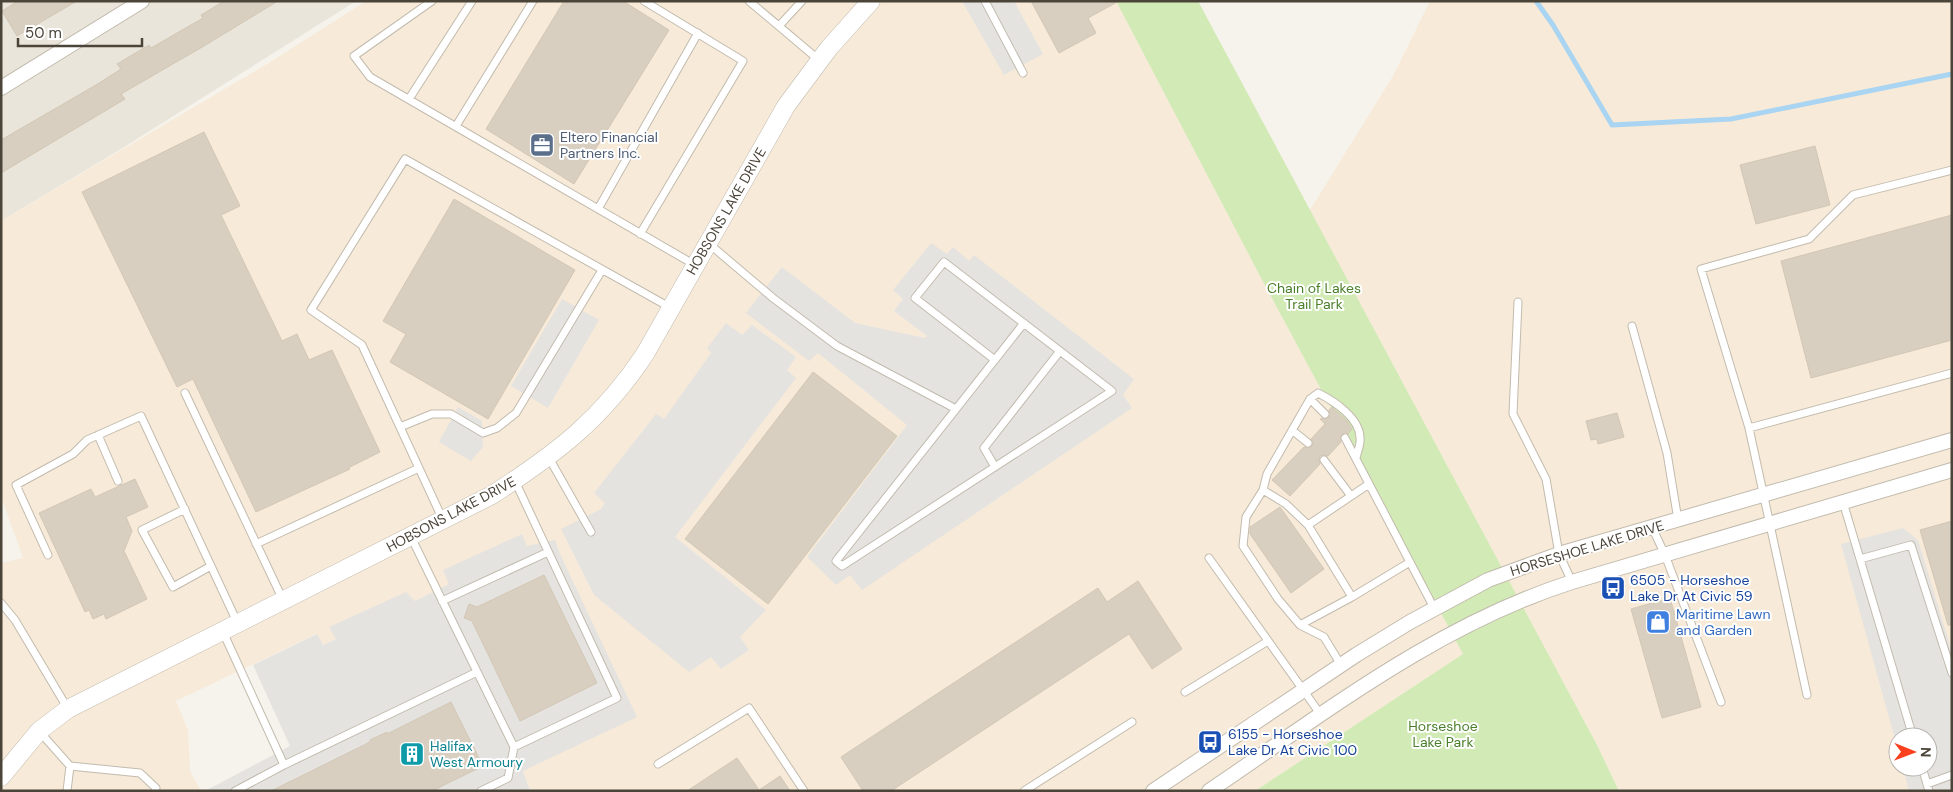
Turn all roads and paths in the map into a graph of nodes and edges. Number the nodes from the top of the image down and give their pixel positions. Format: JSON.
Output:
{"nodes":[{"id":1,"x":142,"y":1,"type":"edge"},
{"id":2,"x":432,"y":1,"type":"edge"},
{"id":3,"x":472,"y":1,"type":"edge"},
{"id":4,"x":533,"y":1,"type":"edge"},
{"id":5,"x":644,"y":1,"type":"edge"},
{"id":6,"x":749,"y":1,"type":"edge"},
{"id":7,"x":802,"y":1,"type":"edge"},
{"id":8,"x":871,"y":1,"type":"edge"},
{"id":9,"x":985,"y":1,"type":"edge"},
{"id":10,"x":779,"y":26,"type":"junction"},
{"id":11,"x":698,"y":34,"type":"junction"},
{"id":12,"x":819,"y":61,"type":"junction"},
{"id":13,"x":1023,"y":73,"type":"dead end"},
{"id":14,"x":3,"y":83,"type":"edge"},
{"id":15,"x":409,"y":99,"type":"junction"},
{"id":16,"x":456,"y":126,"type":"junction"},
{"id":17,"x":1952,"y":170,"type":"edge"},
{"id":18,"x":598,"y":209,"type":"junction"},
{"id":19,"x":640,"y":234,"type":"junction"},
{"id":20,"x":708,"y":243,"type":"junction"},
{"id":21,"x":695,"y":266,"type":"junction"},
{"id":22,"x":602,"y":270,"type":"junction"},
{"id":23,"x":1518,"y":302,"type":"dead end"},
{"id":24,"x":671,"y":308,"type":"junction"},
{"id":25,"x":1024,"y":323,"type":"junction"},
{"id":26,"x":1632,"y":326,"type":"dead end"},
{"id":27,"x":1060,"y":351,"type":"junction"},
{"id":28,"x":995,"y":360,"type":"junction"},
{"id":29,"x":1952,"y":373,"type":"edge"},
{"id":30,"x":185,"y":394,"type":"dead end"},
{"id":31,"x":1310,"y":399,"type":"junction"},
{"id":32,"x":956,"y":409,"type":"junction"},
{"id":33,"x":1325,"y":414,"type":"dead end"},
{"id":34,"x":400,"y":427,"type":"junction"},
{"id":35,"x":1749,"y":428,"type":"junction"},
{"id":36,"x":1292,"y":430,"type":"junction"},
{"id":37,"x":98,"y":435,"type":"junction"},
{"id":38,"x":1345,"y":438,"type":"dead end"},
{"id":39,"x":1952,"y":440,"type":"edge"},
{"id":40,"x":1308,"y":442,"type":"dead end"},
{"id":41,"x":548,"y":457,"type":"junction"},
{"id":42,"x":1356,"y":458,"type":"junction"},
{"id":43,"x":1324,"y":460,"type":"dead end"},
{"id":44,"x":995,"y":467,"type":"junction"},
{"id":45,"x":419,"y":468,"type":"junction"},
{"id":46,"x":1952,"y":470,"type":"edge"},
{"id":47,"x":515,"y":480,"type":"junction"},
{"id":48,"x":118,"y":481,"type":"dead end"},
{"id":49,"x":1369,"y":484,"type":"junction"},
{"id":50,"x":1263,"y":490,"type":"junction"},
{"id":51,"x":1764,"y":494,"type":"junction"},
{"id":52,"x":1351,"y":496,"type":"junction"},
{"id":53,"x":1843,"y":502,"type":"junction"},
{"id":54,"x":185,"y":509,"type":"junction"},
{"id":55,"x":444,"y":520,"type":"junction"},
{"id":56,"x":1678,"y":520,"type":"junction"},
{"id":57,"x":1769,"y":524,"type":"junction"},
{"id":58,"x":1308,"y":525,"type":"junction"},
{"id":59,"x":1652,"y":527,"type":"junction"},
{"id":60,"x":591,"y":532,"type":"dead end"},
{"id":61,"x":411,"y":536,"type":"junction"},
{"id":62,"x":256,"y":544,"type":"junction"},
{"id":63,"x":548,"y":552,"type":"junction"},
{"id":64,"x":1560,"y":554,"type":"junction"},
{"id":65,"x":48,"y":555,"type":"dead end"},
{"id":66,"x":1665,"y":555,"type":"junction"},
{"id":67,"x":1208,"y":558,"type":"dead end"},
{"id":68,"x":1860,"y":559,"type":"junction"},
{"id":69,"x":1410,"y":562,"type":"junction"},
{"id":70,"x":211,"y":566,"type":"junction"},
{"id":71,"x":1572,"y":582,"type":"junction"},
{"id":72,"x":1352,"y":597,"type":"junction"},
{"id":73,"x":442,"y":600,"type":"junction"},
{"id":74,"x":283,"y":601,"type":"junction"},
{"id":75,"x":1,"y":603,"type":"edge"},
{"id":76,"x":1434,"y":608,"type":"junction"},
{"id":77,"x":1300,"y":625,"type":"junction"},
{"id":78,"x":230,"y":628,"type":"junction"},
{"id":79,"x":1268,"y":641,"type":"junction"},
{"id":80,"x":1341,"y":665,"type":"junction"},
{"id":81,"x":477,"y":672,"type":"junction"},
{"id":82,"x":1952,"y":673,"type":"edge"},
{"id":83,"x":1304,"y":691,"type":"junction"},
{"id":84,"x":1185,"y":692,"type":"dead end"},
{"id":85,"x":1807,"y":695,"type":"dead end"},
{"id":86,"x":1721,"y":702,"type":"dead end"},
{"id":87,"x":68,"y":709,"type":"junction"},
{"id":88,"x":1322,"y":715,"type":"junction"},
{"id":89,"x":1132,"y":722,"type":"dead end"},
{"id":90,"x":1910,"y":727,"type":"edge"},
{"id":91,"x":39,"y":731,"type":"junction"},
{"id":92,"x":514,"y":747,"type":"junction"},
{"id":93,"x":658,"y":764,"type":"dead end"},
{"id":94,"x":284,"y":765,"type":"junction"},
{"id":95,"x":70,"y":766,"type":"junction"},
{"id":96,"x":1952,"y":775,"type":"edge"},
{"id":97,"x":1,"y":777,"type":"edge"},
{"id":98,"x":1928,"y":787,"type":"edge"},
{"id":99,"x":67,"y":791,"type":"edge"},
{"id":100,"x":155,"y":791,"type":"edge"},
{"id":101,"x":235,"y":791,"type":"edge"},
{"id":102,"x":481,"y":791,"type":"edge"},
{"id":103,"x":804,"y":791,"type":"edge"},
{"id":104,"x":1024,"y":791,"type":"edge"},
{"id":105,"x":1153,"y":791,"type":"edge"},
{"id":106,"x":1209,"y":791,"type":"edge"}],
"edges":[{"from":1,"to":14,"type":"street"},
{"from":2,"to":15,"type":"lane"},
{"from":3,"to":15,"type":"lane"},
{"from":4,"to":16,"type":"lane"},
{"from":5,"to":11,"type":"lane"},
{"from":6,"to":10,"type":"lane"},
{"from":7,"to":10,"type":"lane"},
{"from":8,"to":12,"type":"street","name":"HOBSONS LAKE DRIVE"},
{"from":9,"to":13,"type":"lane"},
{"from":10,"to":12,"type":"lane"},
{"from":11,"to":18,"type":"lane"},
{"from":11,"to":19,"type":"lane"},
{"from":12,"to":20,"type":"street","name":"HOBSONS LAKE DRIVE"},
{"from":15,"to":16,"type":"lane"},
{"from":16,"to":18,"type":"lane"},
{"from":17,"to":35,"type":"lane"},
{"from":18,"to":19,"type":"lane"},
{"from":19,"to":21,"type":"lane"},
{"from":20,"to":21,"type":"street","name":"HOBSONS LAKE DRIVE"},
{"from":20,"to":32,"type":"lane"},
{"from":21,"to":24,"type":"street","name":"HOBSONS LAKE DRIVE"},
{"from":22,"to":24,"type":"lane"},
{"from":22,"to":34,"type":"lane"},
{"from":22,"to":34,"type":"lane"},
{"from":23,"to":64,"type":"lane"},
{"from":24,"to":41,"type":"street","name":"HOBSONS LAKE DRIVE"},
{"from":25,"to":27,"type":"lane"},
{"from":25,"to":28,"type":"lane"},
{"from":25,"to":28,"type":"lane"},
{"from":26,"to":56,"type":"lane"},
{"from":27,"to":44,"type":"lane"},
{"from":27,"to":44,"type":"lane"},
{"from":28,"to":32,"type":"lane"},
{"from":29,"to":35,"type":"lane"},
{"from":30,"to":62,"type":"lane"},
{"from":31,"to":33,"type":"lane"},
{"from":31,"to":36,"type":"lane"},
{"from":31,"to":42,"type":"lane"},
{"from":32,"to":44,"type":"lane"},
{"from":34,"to":45,"type":"lane"},
{"from":35,"to":51,"type":"lane"},
{"from":36,"to":40,"type":"lane"},
{"from":36,"to":50,"type":"lane"},
{"from":37,"to":48,"type":"lane"},
{"from":37,"to":54,"type":"lane"},
{"from":37,"to":65,"type":"lane"},
{"from":38,"to":42,"type":"lane"},
{"from":39,"to":51,"type":"street","name":"HORSESHOE LAKE DRIVE"},
{"from":41,"to":47,"type":"street","name":"HOBSONS LAKE DRIVE"},
{"from":41,"to":60,"type":"lane"},
{"from":42,"to":49,"type":"lane"},
{"from":43,"to":52,"type":"lane"},
{"from":45,"to":55,"type":"lane"},
{"from":45,"to":62,"type":"lane"},
{"from":46,"to":53,"type":"street","name":"HORSESHOE LAKE DRIVE"},
{"from":47,"to":55,"type":"street","name":"HOBSONS LAKE DRIVE"},
{"from":47,"to":63,"type":"lane"},
{"from":49,"to":52,"type":"lane"},
{"from":49,"to":69,"type":"lane"},
{"from":50,"to":58,"type":"lane"},
{"from":50,"to":77,"type":"lane"},
{"from":51,"to":56,"type":"street","name":"HORSESHOE LAKE DRIVE"},
{"from":51,"to":57,"type":"lane"},
{"from":52,"to":58,"type":"lane"},
{"from":53,"to":57,"type":"street","name":"HORSESHOE LAKE DRIVE"},
{"from":53,"to":68,"type":"lane"},
{"from":54,"to":70,"type":"lane"},
{"from":54,"to":70,"type":"lane"},
{"from":55,"to":61,"type":"street","name":"HOBSONS LAKE DRIVE"},
{"from":56,"to":59,"type":"street","name":"HORSESHOE LAKE DRIVE"},
{"from":57,"to":66,"type":"street","name":"HORSESHOE LAKE DRIVE"},
{"from":57,"to":85,"type":"lane"},
{"from":58,"to":72,"type":"lane"},
{"from":59,"to":64,"type":"street","name":"HORSESHOE LAKE DRIVE"},
{"from":59,"to":66,"type":"lane"},
{"from":61,"to":73,"type":"lane"},
{"from":61,"to":74,"type":"street","name":"HOBSONS LAKE DRIVE"},
{"from":62,"to":74,"type":"lane"},
{"from":63,"to":73,"type":"lane"},
{"from":63,"to":92,"type":"lane"},
{"from":64,"to":71,"type":"lane"},
{"from":64,"to":76,"type":"street","name":"HORSESHOE LAKE DRIVE"},
{"from":66,"to":71,"type":"street","name":"HORSESHOE LAKE DRIVE"},
{"from":66,"to":86,"type":"lane"},
{"from":67,"to":79,"type":"lane"},
{"from":68,"to":82,"type":"lane"},
{"from":68,"to":90,"type":"lane"},
{"from":69,"to":72,"type":"lane"},
{"from":69,"to":76,"type":"lane"},
{"from":70,"to":78,"type":"lane"},
{"from":71,"to":88,"type":"street","name":"HORSESHOE LAKE DRIVE"},
{"from":72,"to":77,"type":"lane"},
{"from":73,"to":81,"type":"lane"},
{"from":74,"to":78,"type":"street","name":"HOBSONS LAKE DRIVE"},
{"from":75,"to":87,"type":"lane"},
{"from":76,"to":80,"type":"street","name":"HORSESHOE LAKE DRIVE"},
{"from":77,"to":80,"type":"lane"},
{"from":78,"to":87,"type":"street","name":"HOBSONS LAKE DRIVE"},
{"from":78,"to":94,"type":"lane"},
{"from":79,"to":83,"type":"lane"},
{"from":79,"to":84,"type":"lane"},
{"from":80,"to":83,"type":"street","name":"HORSESHOE LAKE DRIVE"},
{"from":81,"to":92,"type":"lane"},
{"from":81,"to":94,"type":"lane"},
{"from":83,"to":88,"type":"lane"},
{"from":83,"to":105,"type":"street","name":"HORSESHOE LAKE DRIVE"},
{"from":87,"to":91,"type":"street","name":"HOBSONS LAKE DRIVE"},
{"from":88,"to":106,"type":"street","name":"HORSESHOE LAKE DRIVE"},
{"from":89,"to":104,"type":"lane"},
{"from":91,"to":95,"type":"lane"},
{"from":91,"to":97,"type":"street","name":"HOBSONS LAKE DRIVE"},
{"from":92,"to":102,"type":"lane"},
{"from":93,"to":103,"type":"lane"},
{"from":94,"to":101,"type":"lane"},
{"from":95,"to":99,"type":"lane"},
{"from":95,"to":100,"type":"lane"},
{"from":96,"to":98,"type":"lane"}]}
